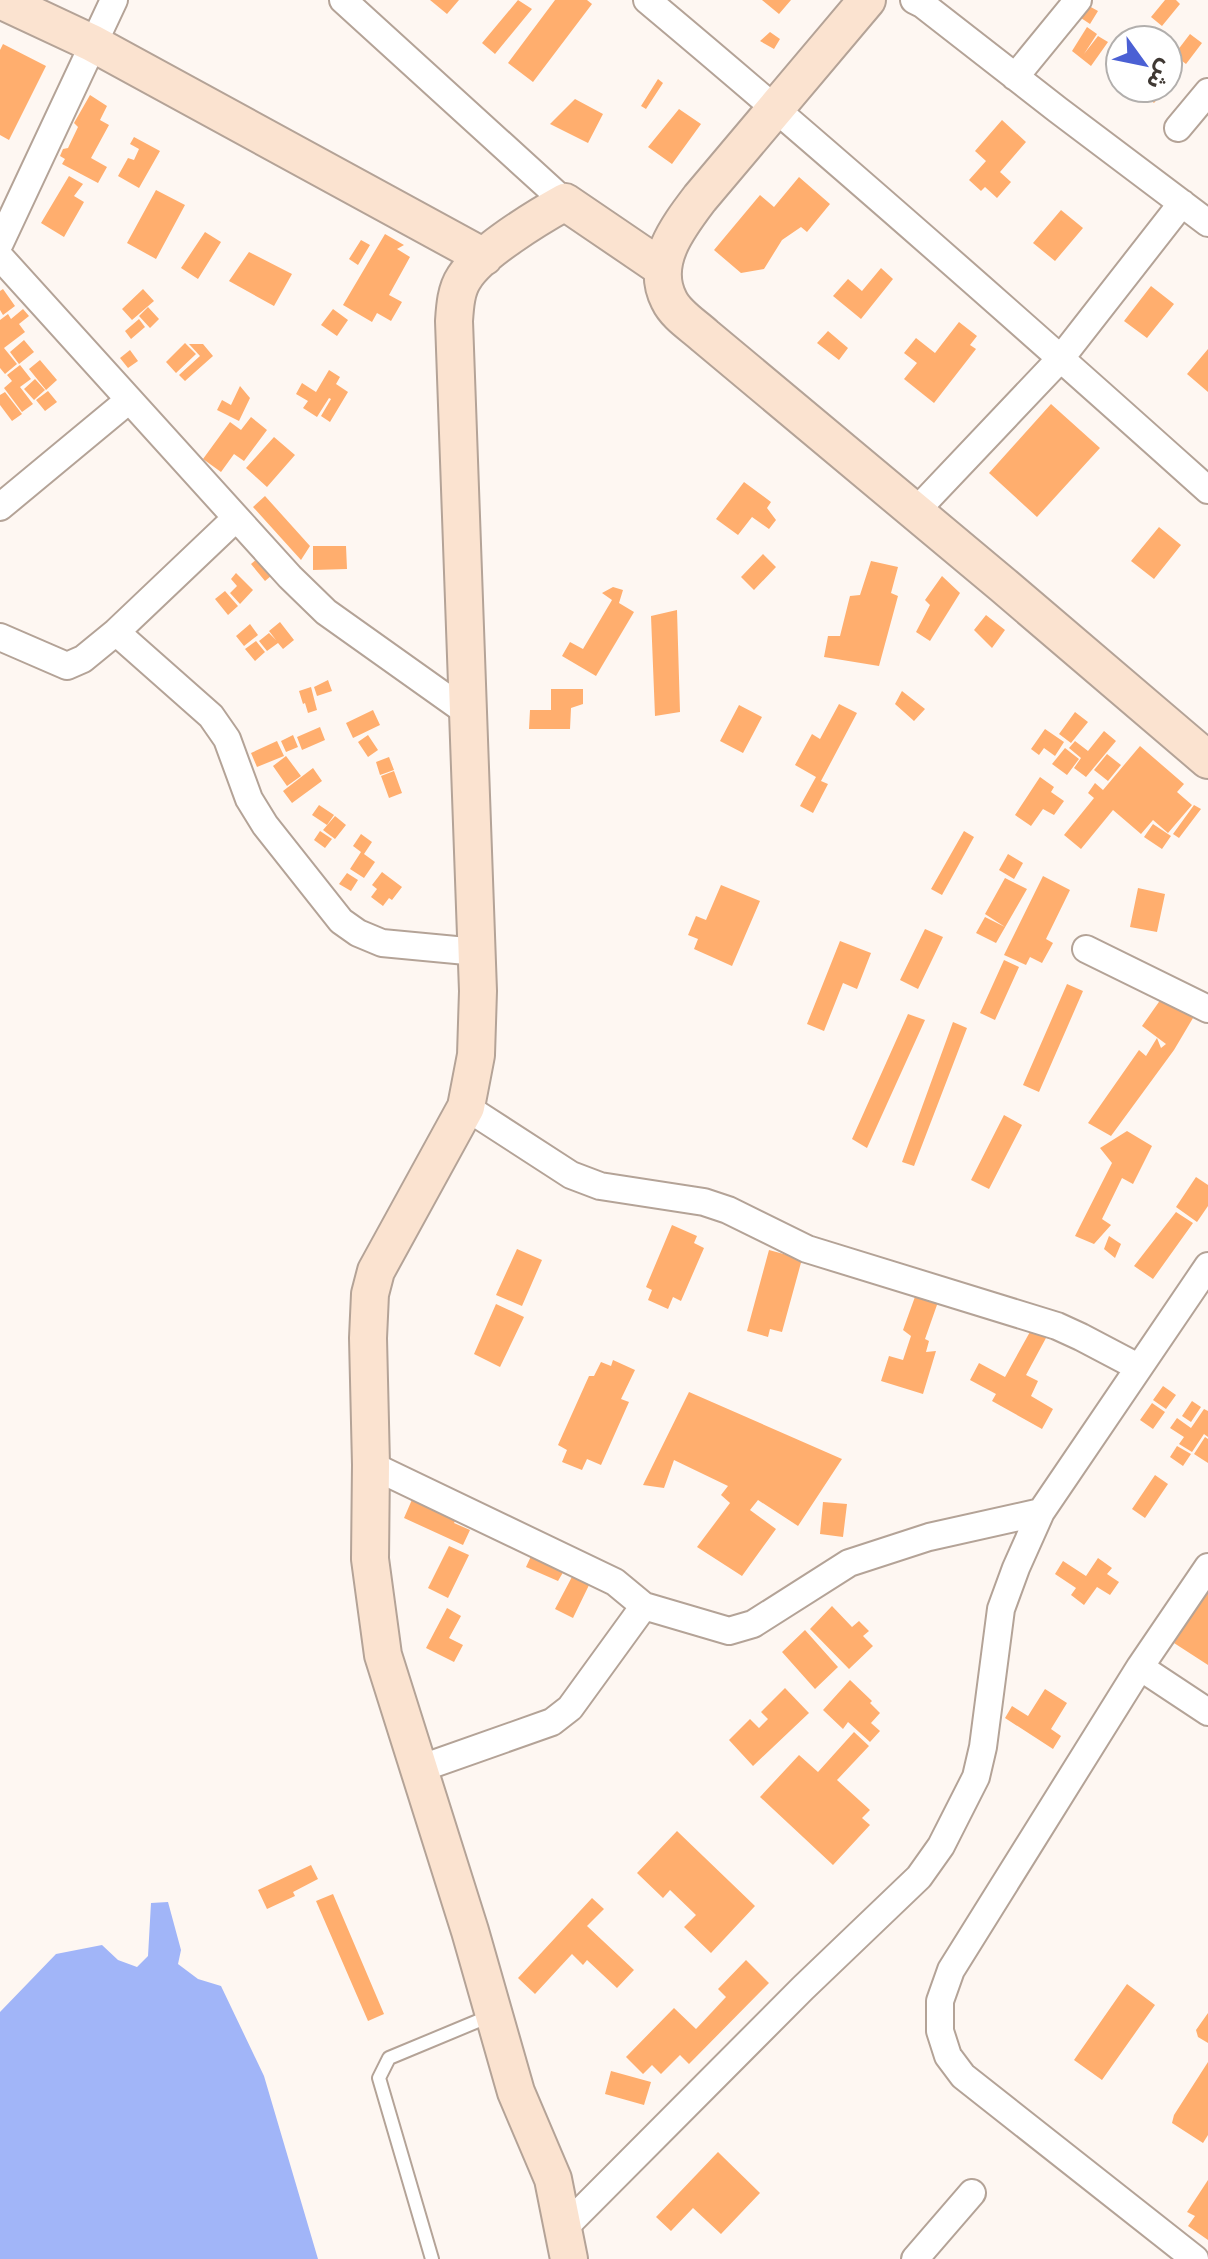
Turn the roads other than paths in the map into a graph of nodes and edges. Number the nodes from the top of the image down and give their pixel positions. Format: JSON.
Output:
{"nodes":[{"id":1,"x":0,"y":0,"type":"edge"},
{"id":2,"x":114,"y":0,"type":"edge"},
{"id":3,"x":343,"y":0,"type":"edge"},
{"id":4,"x":647,"y":0,"type":"edge"},
{"id":5,"x":867,"y":0,"type":"edge"},
{"id":6,"x":914,"y":0,"type":"edge"},
{"id":7,"x":1078,"y":0,"type":"edge"},
{"id":8,"x":92,"y":43,"type":"junction"},
{"id":9,"x":1015,"y":77,"type":"junction"},
{"id":10,"x":1208,"y":92,"type":"edge"},
{"id":11,"x":776,"y":108,"type":"junction"},
{"id":12,"x":1178,"y":128,"type":"dead end"},
{"id":13,"x":565,"y":202,"type":"junction"},
{"id":14,"x":1182,"y":203,"type":"junction"},
{"id":15,"x":1208,"y":223,"type":"edge"},
{"id":16,"x":484,"y":257,"type":"junction"},
{"id":17,"x":2,"y":260,"type":"edge"},
{"id":18,"x":662,"y":268,"type":"junction"},
{"id":19,"x":1061,"y":358,"type":"junction"},
{"id":20,"x":129,"y":400,"type":"junction"},
{"id":21,"x":1208,"y":490,"type":"edge"},
{"id":22,"x":0,"y":507,"type":"edge"},
{"id":23,"x":915,"y":512,"type":"junction"},
{"id":24,"x":236,"y":518,"type":"junction"},
{"id":25,"x":116,"y":632,"type":"junction"},
{"id":26,"x":0,"y":637,"type":"edge"},
{"id":27,"x":468,"y":713,"type":"junction"},
{"id":28,"x":1208,"y":760,"type":"edge"},
{"id":29,"x":1086,"y":949,"type":"dead end"},
{"id":30,"x":477,"y":952,"type":"junction"},
{"id":31,"x":1208,"y":1009,"type":"edge"},
{"id":32,"x":466,"y":1107,"type":"junction"},
{"id":33,"x":1208,"y":1266,"type":"edge"},
{"id":34,"x":1138,"y":1367,"type":"junction"},
{"id":35,"x":371,"y":1465,"type":"junction"},
{"id":36,"x":1041,"y":1512,"type":"junction"},
{"id":37,"x":1208,"y":1567,"type":"edge"},
{"id":38,"x":644,"y":1606,"type":"junction"},
{"id":39,"x":1140,"y":1667,"type":"junction"},
{"id":40,"x":1208,"y":1712,"type":"edge"},
{"id":41,"x":419,"y":1769,"type":"junction"},
{"id":42,"x":493,"y":2015,"type":"junction"},
{"id":43,"x":972,"y":2193,"type":"dead end"},
{"id":44,"x":566,"y":2244,"type":"edge"},
{"id":45,"x":432,"y":2259,"type":"edge"},
{"id":46,"x":915,"y":2259,"type":"edge"},
{"id":47,"x":1195,"y":2259,"type":"edge"}],
"edges":[{"from":1,"to":8,"type":"street"},
{"from":2,"to":8,"type":"street"},
{"from":3,"to":13,"type":"street"},
{"from":4,"to":11,"type":"street"},
{"from":5,"to":11,"type":"street"},
{"from":6,"to":9,"type":"street"},
{"from":7,"to":9,"type":"street"},
{"from":8,"to":16,"type":"street"},
{"from":8,"to":17,"type":"street"},
{"from":9,"to":14,"type":"street"},
{"from":10,"to":12,"type":"street"},
{"from":11,"to":18,"type":"street"},
{"from":11,"to":19,"type":"street"},
{"from":13,"to":16,"type":"street"},
{"from":13,"to":18,"type":"street"},
{"from":14,"to":15,"type":"street"},
{"from":14,"to":19,"type":"street"},
{"from":16,"to":27,"type":"street"},
{"from":17,"to":20,"type":"street"},
{"from":18,"to":23,"type":"street"},
{"from":19,"to":21,"type":"street"},
{"from":19,"to":23,"type":"street"},
{"from":20,"to":22,"type":"street"},
{"from":20,"to":24,"type":"street"},
{"from":23,"to":28,"type":"street"},
{"from":24,"to":25,"type":"street"},
{"from":24,"to":27,"type":"street"},
{"from":25,"to":26,"type":"street"},
{"from":25,"to":30,"type":"street"},
{"from":27,"to":30,"type":"street"},
{"from":29,"to":31,"type":"street"},
{"from":30,"to":32,"type":"street"},
{"from":32,"to":34,"type":"street"},
{"from":32,"to":35,"type":"street"},
{"from":33,"to":34,"type":"street"},
{"from":34,"to":36,"type":"street"},
{"from":35,"to":38,"type":"street"},
{"from":35,"to":41,"type":"street"},
{"from":36,"to":38,"type":"street"},
{"from":36,"to":44,"type":"street"},
{"from":37,"to":39,"type":"street"},
{"from":38,"to":41,"type":"street"},
{"from":39,"to":40,"type":"street"},
{"from":39,"to":47,"type":"street"},
{"from":41,"to":42,"type":"street"},
{"from":42,"to":44,"type":"street"},
{"from":42,"to":45,"type":"lane"},
{"from":43,"to":46,"type":"street"}]}
